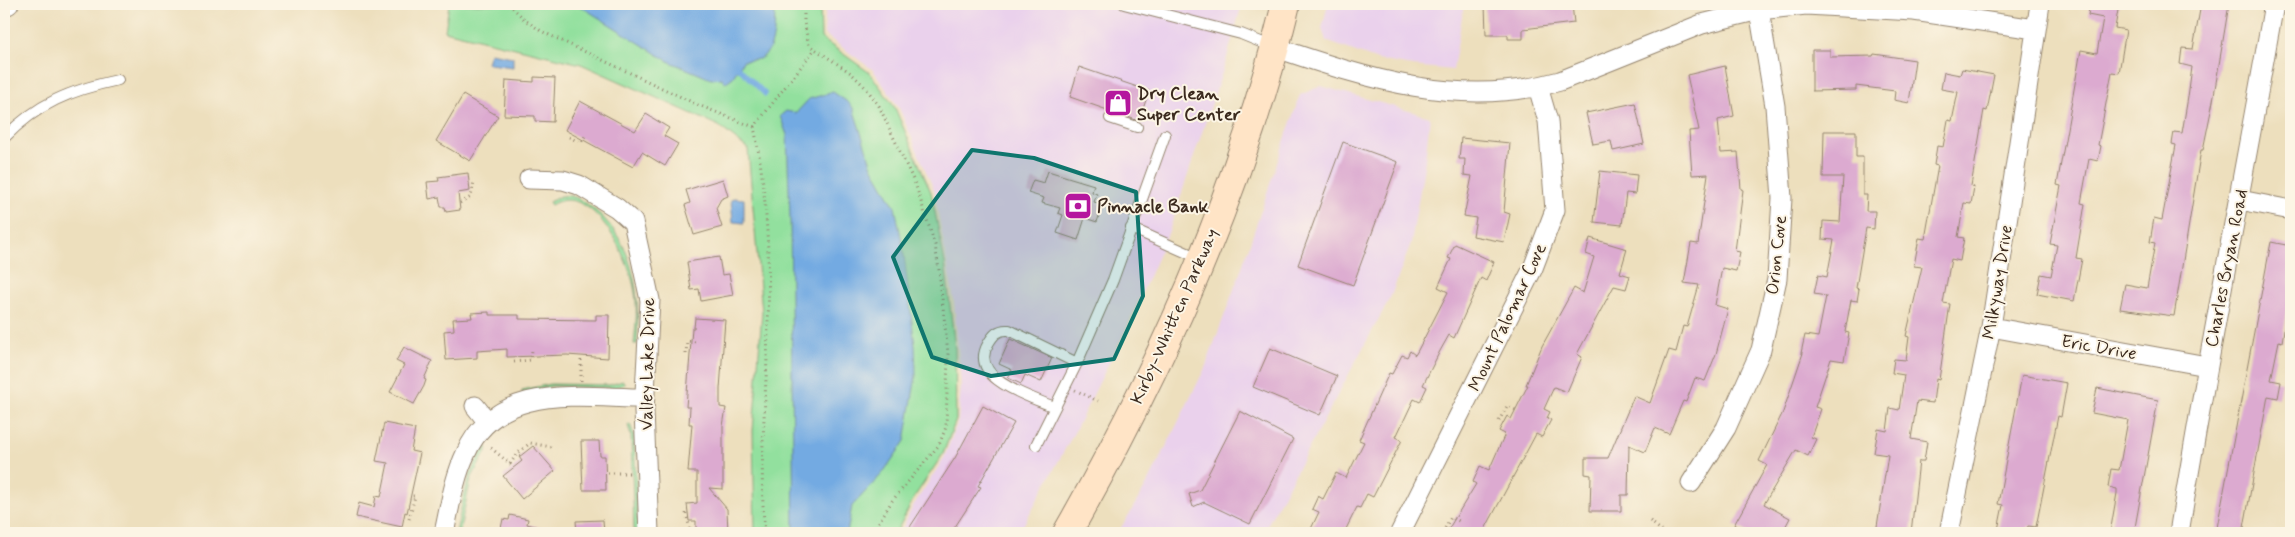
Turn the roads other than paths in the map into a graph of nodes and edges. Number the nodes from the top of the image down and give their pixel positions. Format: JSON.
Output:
{"nodes":[{"id":1,"x":10,"y":4,"type":"edge"},
{"id":2,"x":1124,"y":4,"type":"edge"},
{"id":3,"x":1286,"y":4,"type":"edge"},
{"id":4,"x":2040,"y":4,"type":"edge"},
{"id":5,"x":2274,"y":4,"type":"edge"},
{"id":6,"x":4,"y":6,"type":"edge"},
{"id":7,"x":1759,"y":10,"type":"junction"},
{"id":8,"x":2035,"y":29,"type":"junction"},
{"id":9,"x":1274,"y":48,"type":"junction"},
{"id":10,"x":118,"y":80,"type":"dead end"},
{"id":11,"x":1538,"y":87,"type":"junction"},
{"id":12,"x":1110,"y":118,"type":"dead end"},
{"id":13,"x":1137,"y":127,"type":"dead end"},
{"id":14,"x":1165,"y":135,"type":"dead end"},
{"id":15,"x":4,"y":138,"type":"edge"},
{"id":16,"x":529,"y":178,"type":"dead end"},
{"id":17,"x":2240,"y":200,"type":"junction"},
{"id":18,"x":2291,"y":210,"type":"edge"},
{"id":19,"x":1131,"y":228,"type":"junction"},
{"id":20,"x":1202,"y":259,"type":"junction"},
{"id":21,"x":1991,"y":327,"type":"junction"},
{"id":22,"x":1077,"y":363,"type":"junction"},
{"id":23,"x":2207,"y":366,"type":"junction"},
{"id":24,"x":645,"y":398,"type":"junction"},
{"id":25,"x":475,"y":406,"type":"dead end"},
{"id":26,"x":1054,"y":407,"type":"junction"},
{"id":27,"x":488,"y":421,"type":"junction"},
{"id":28,"x":1036,"y":446,"type":"dead end"},
{"id":29,"x":1691,"y":483,"type":"dead end"},
{"id":30,"x":444,"y":533,"type":"edge"},
{"id":31,"x":649,"y":533,"type":"edge"},
{"id":32,"x":1067,"y":533,"type":"edge"},
{"id":33,"x":1400,"y":533,"type":"edge"},
{"id":34,"x":1949,"y":533,"type":"edge"},
{"id":35,"x":2179,"y":533,"type":"edge"}],
"edges":[{"from":1,"to":6,"type":"street"},
{"from":2,"to":9,"type":"lane"},
{"from":3,"to":9,"type":"main road","name":"Kirby-Whitten Parkway"},
{"from":4,"to":8,"type":"street","name":"Milkyway Drive"},
{"from":5,"to":17,"type":"street","name":"Charles Bryan Road"},
{"from":7,"to":8,"type":"street"},
{"from":7,"to":11,"type":"street"},
{"from":7,"to":29,"type":"street","name":"Orion Cove"},
{"from":8,"to":21,"type":"street","name":"Milkyway Drive"},
{"from":9,"to":11,"type":"street"},
{"from":9,"to":20,"type":"main road","name":"Kirby-Whitten Parkway"},
{"from":10,"to":15,"type":"lane"},
{"from":11,"to":33,"type":"street","name":"Mount Palomar Cove"},
{"from":12,"to":13,"type":"lane"},
{"from":14,"to":19,"type":"lane"},
{"from":16,"to":24,"type":"street","name":"Valley Lake Drive"},
{"from":17,"to":18,"type":"street"},
{"from":17,"to":23,"type":"street","name":"Charles Bryan Road"},
{"from":19,"to":20,"type":"lane"},
{"from":19,"to":22,"type":"lane"},
{"from":20,"to":32,"type":"main road","name":"Kirby-Whitten Parkway"},
{"from":21,"to":23,"type":"street","name":"Eric Drive"},
{"from":21,"to":34,"type":"street","name":"Milkyway Drive"},
{"from":22,"to":26,"type":"lane"},
{"from":22,"to":26,"type":"lane"},
{"from":23,"to":35,"type":"street","name":"Charles Bryan Road"},
{"from":24,"to":27,"type":"street"},
{"from":24,"to":31,"type":"street","name":"Valley Lake Drive"},
{"from":25,"to":27,"type":"street"},
{"from":26,"to":28,"type":"lane"},
{"from":27,"to":30,"type":"street"}]}
